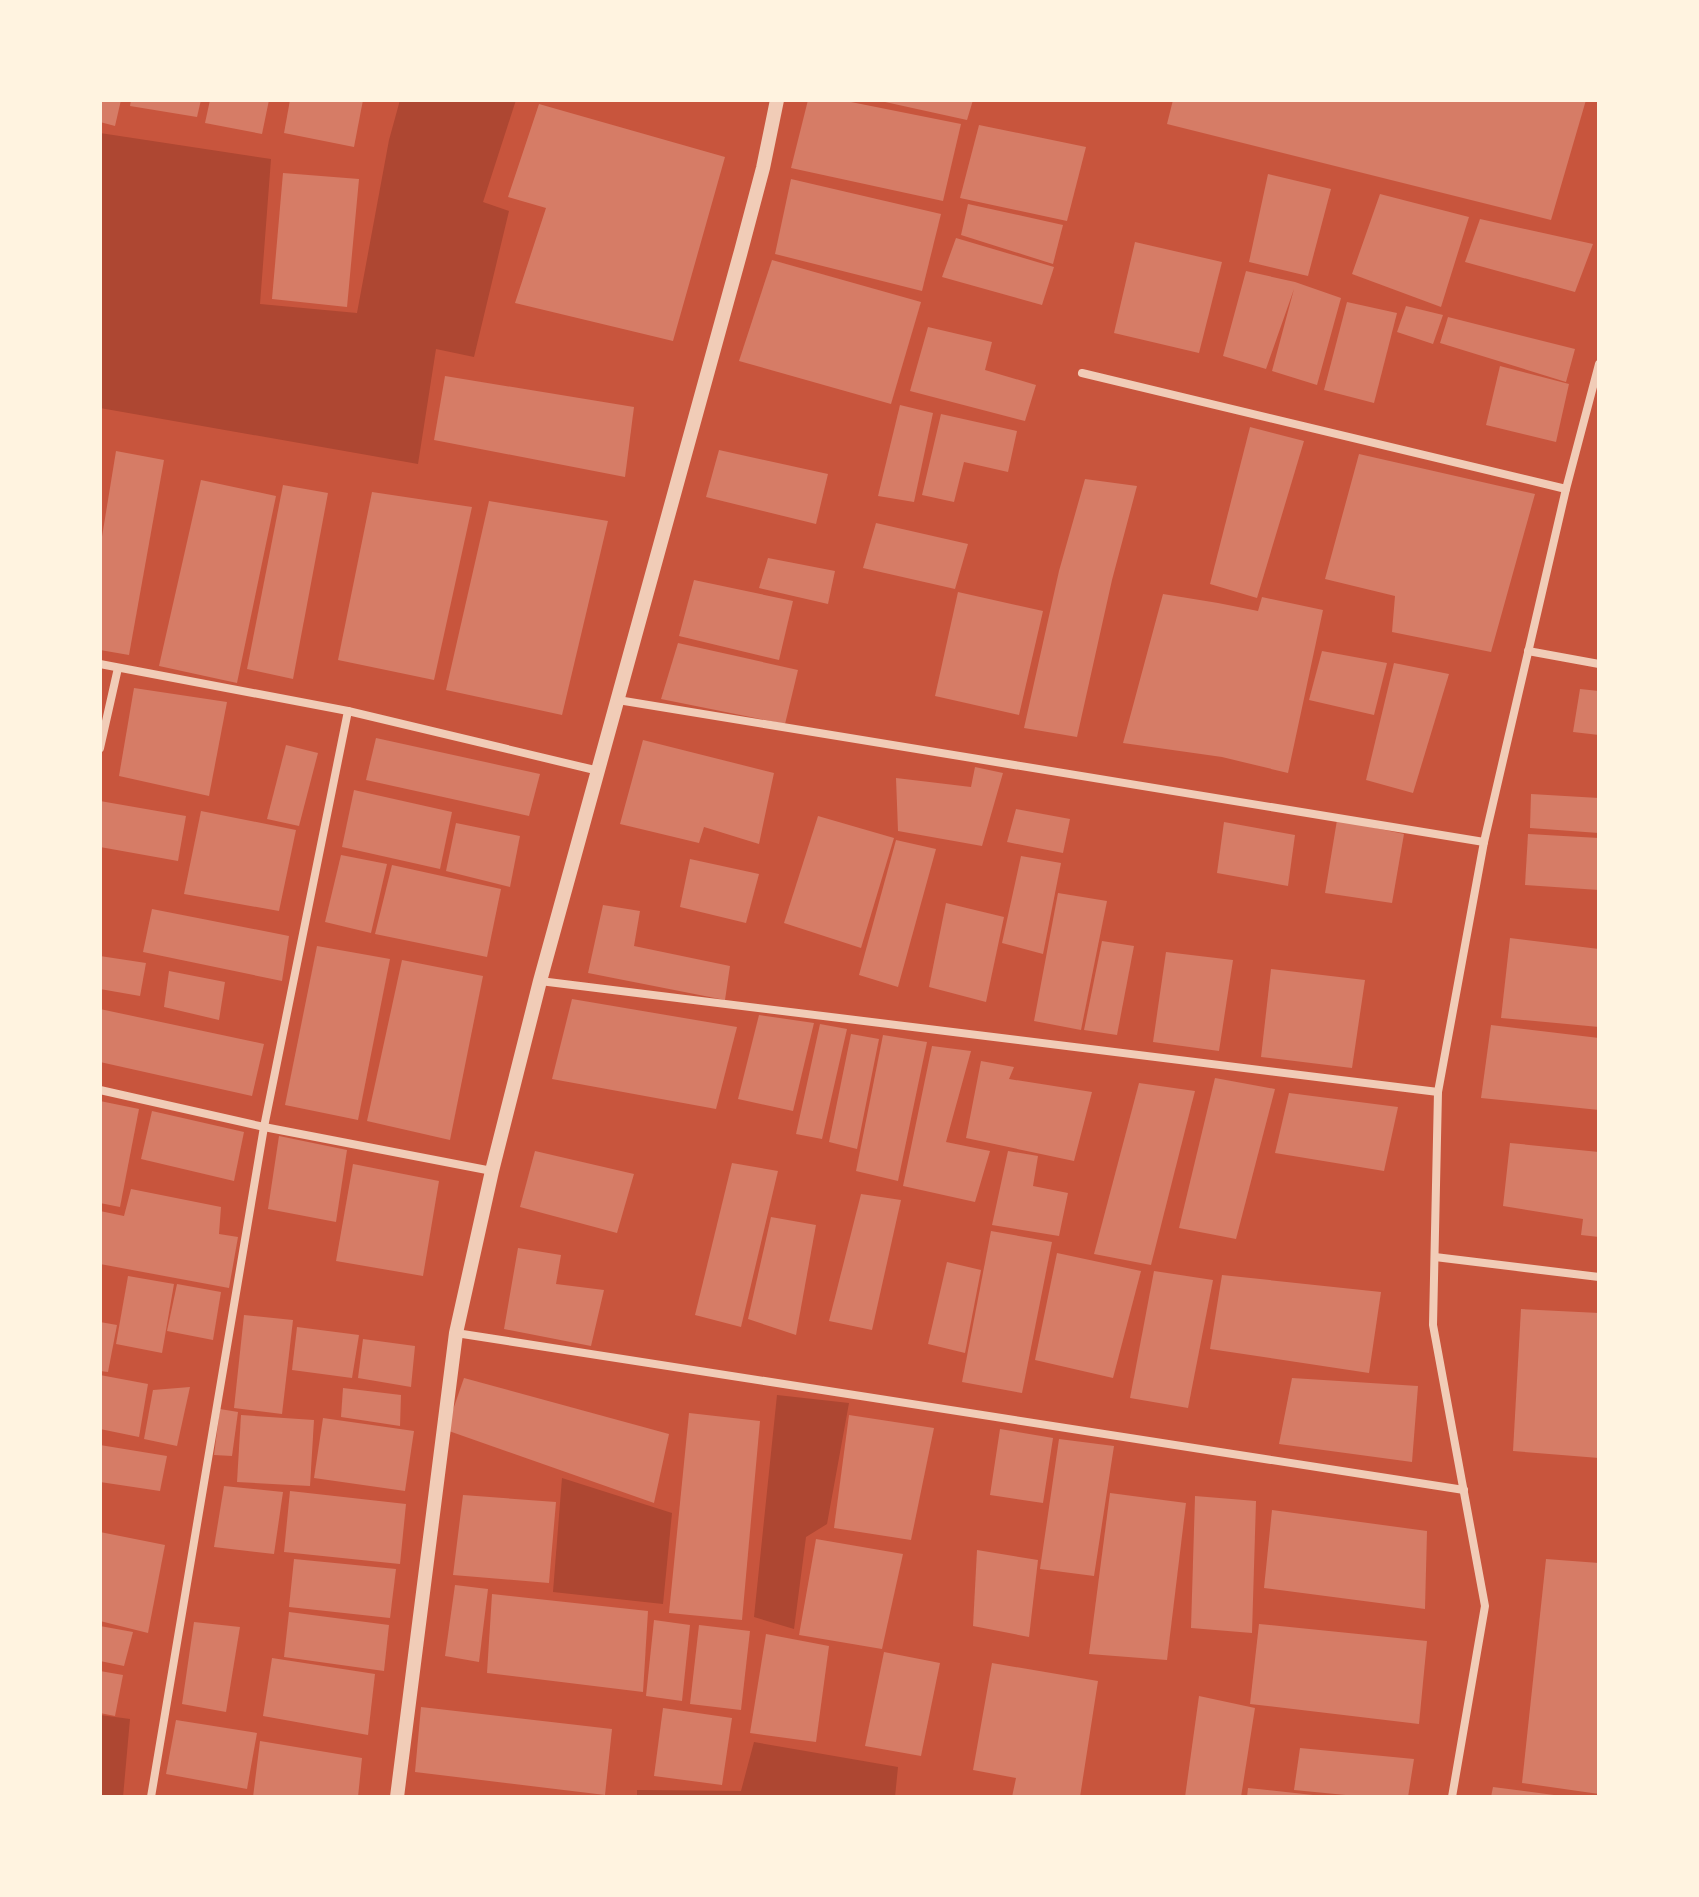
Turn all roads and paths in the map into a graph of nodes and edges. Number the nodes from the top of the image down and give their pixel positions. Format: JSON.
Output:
{"nodes":[{"id":1,"x":777,"y":100,"type":"edge"},
{"id":2,"x":1599,"y":364,"type":"edge"},
{"id":3,"x":1082,"y":373,"type":"dead end"},
{"id":4,"x":1566,"y":489,"type":"junction"},
{"id":5,"x":1528,"y":651,"type":"junction"},
{"id":6,"x":100,"y":664,"type":"edge"},
{"id":7,"x":1599,"y":664,"type":"edge"},
{"id":8,"x":118,"y":668,"type":"junction"},
{"id":9,"x":618,"y":700,"type":"junction"},
{"id":10,"x":348,"y":711,"type":"junction"},
{"id":11,"x":100,"y":748,"type":"edge"},
{"id":12,"x":599,"y":771,"type":"junction"},
{"id":13,"x":1484,"y":842,"type":"junction"},
{"id":14,"x":540,"y":981,"type":"junction"},
{"id":15,"x":100,"y":1090,"type":"edge"},
{"id":16,"x":1438,"y":1092,"type":"junction"},
{"id":17,"x":264,"y":1127,"type":"junction"},
{"id":18,"x":492,"y":1171,"type":"junction"},
{"id":19,"x":1435,"y":1257,"type":"junction"},
{"id":20,"x":1599,"y":1277,"type":"edge"},
{"id":21,"x":456,"y":1333,"type":"junction"},
{"id":22,"x":1464,"y":1490,"type":"junction"},
{"id":23,"x":151,"y":1797,"type":"edge"},
{"id":24,"x":397,"y":1797,"type":"edge"},
{"id":25,"x":1452,"y":1797,"type":"edge"}],
"edges":[{"from":1,"to":9,"type":"street"},
{"from":2,"to":4,"type":"street"},
{"from":3,"to":4,"type":"street"},
{"from":4,"to":5,"type":"street"},
{"from":5,"to":7,"type":"street"},
{"from":5,"to":13,"type":"street"},
{"from":6,"to":8,"type":"street"},
{"from":8,"to":10,"type":"street"},
{"from":8,"to":11,"type":"street"},
{"from":9,"to":12,"type":"street"},
{"from":9,"to":13,"type":"street"},
{"from":10,"to":12,"type":"street"},
{"from":10,"to":17,"type":"street"},
{"from":12,"to":14,"type":"street"},
{"from":13,"to":16,"type":"street"},
{"from":14,"to":16,"type":"street"},
{"from":14,"to":18,"type":"street"},
{"from":15,"to":17,"type":"street"},
{"from":16,"to":19,"type":"street"},
{"from":17,"to":18,"type":"street"},
{"from":17,"to":23,"type":"street"},
{"from":18,"to":21,"type":"street"},
{"from":19,"to":20,"type":"street"},
{"from":19,"to":22,"type":"street"},
{"from":21,"to":22,"type":"street"},
{"from":21,"to":24,"type":"street"},
{"from":22,"to":25,"type":"street"}]}
